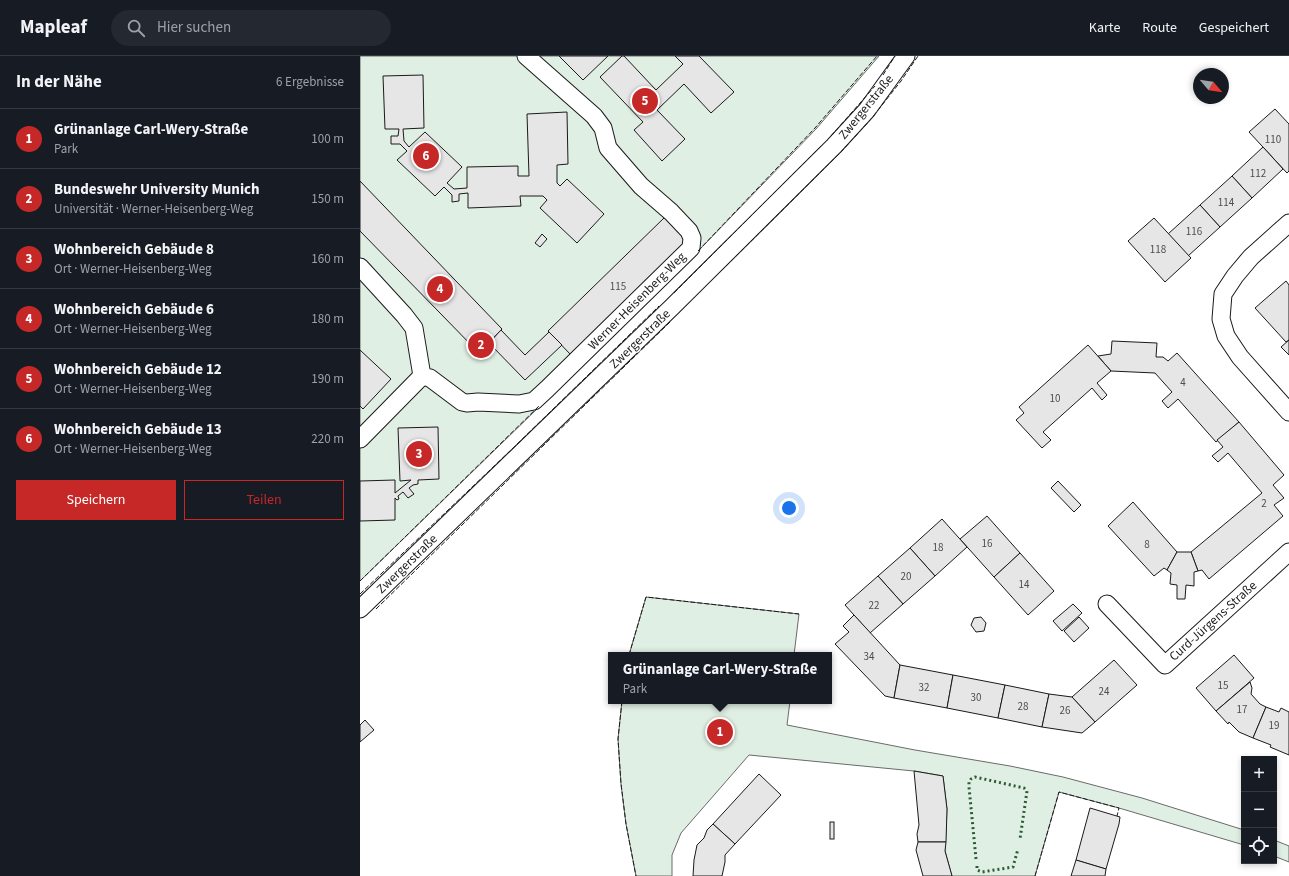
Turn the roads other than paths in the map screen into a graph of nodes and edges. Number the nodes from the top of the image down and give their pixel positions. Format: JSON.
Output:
{"nodes":[{"id":1,"x":526,"y":56,"type":"edge"},
{"id":2,"x":906,"y":56,"type":"edge"},
{"id":3,"x":1289,"y":223,"type":"edge"},
{"id":4,"x":360,"y":267,"type":"edge"},
{"id":5,"x":422,"y":376,"type":"junction"},
{"id":6,"x":1289,"y":412,"type":"edge"},
{"id":7,"x":360,"y":439,"type":"edge"},
{"id":8,"x":1289,"y":552,"type":"edge"},
{"id":9,"x":1106,"y":604,"type":"dead end"},
{"id":10,"x":360,"y":609,"type":"edge"}],
"edges":[{"from":1,"to":5,"type":"street","name":"Werner-Heisenberg-Weg"},
{"from":2,"to":10,"type":"street","name":"Zwergerstraße"},
{"from":3,"to":6,"type":"street"},
{"from":4,"to":5,"type":"street"},
{"from":5,"to":7,"type":"street"},
{"from":8,"to":9,"type":"street","name":"Curd-Jürgens-Straße"}]}
